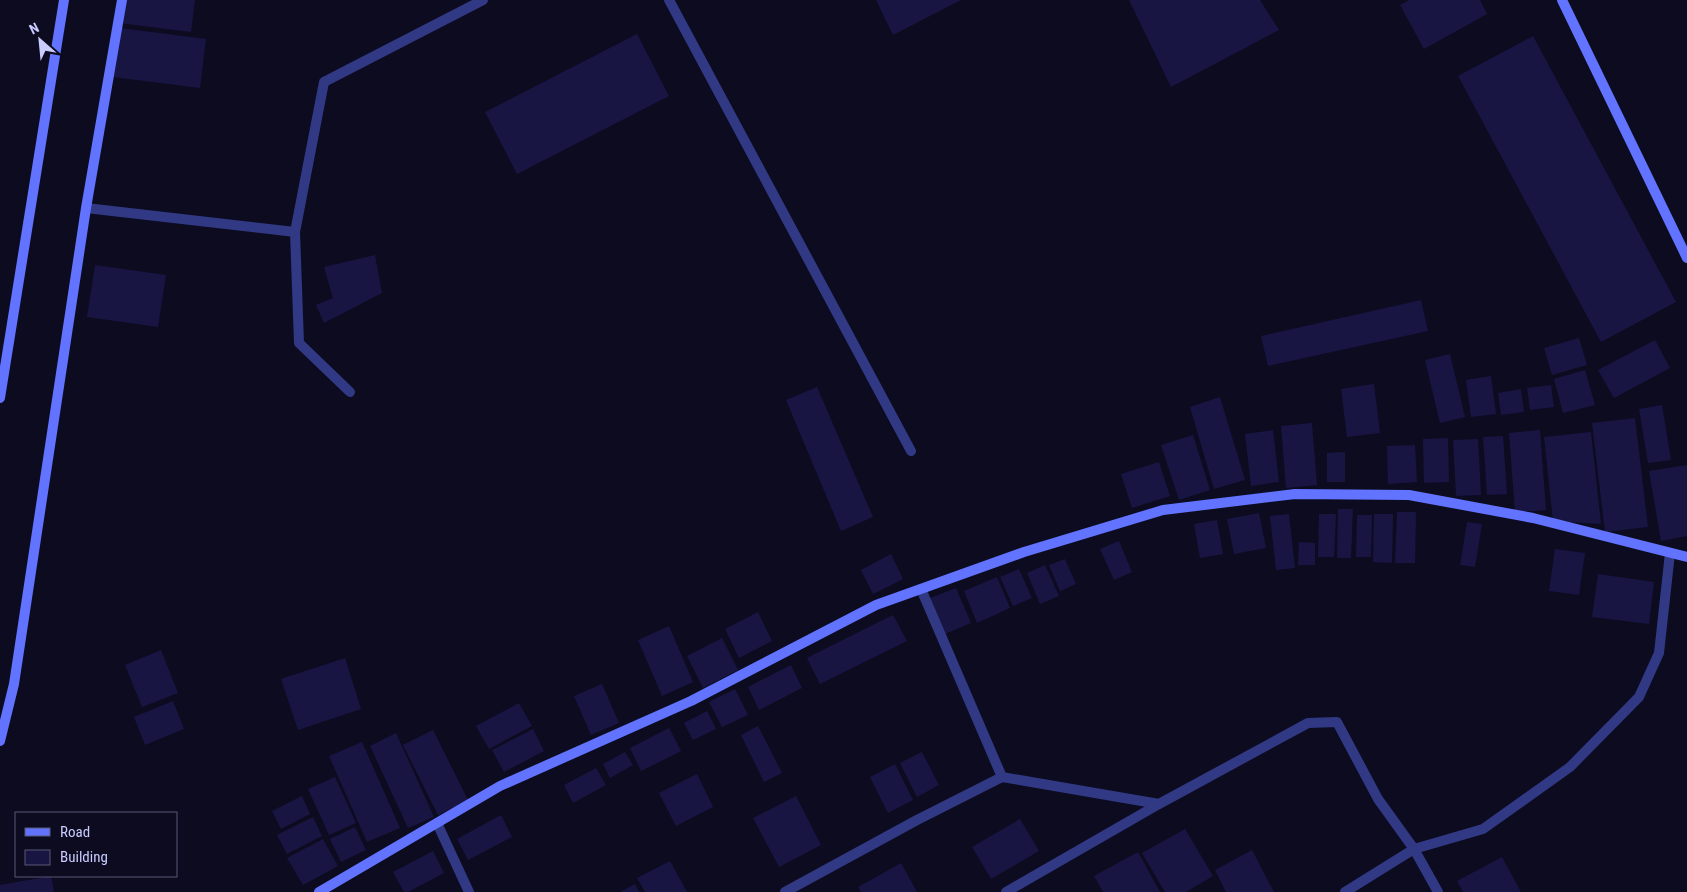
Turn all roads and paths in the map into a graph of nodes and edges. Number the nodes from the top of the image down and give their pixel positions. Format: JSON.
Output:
{"nodes":[{"id":1,"x":64,"y":0,"type":"edge"},
{"id":2,"x":122,"y":0,"type":"edge"},
{"id":3,"x":483,"y":0,"type":"edge"},
{"id":4,"x":669,"y":0,"type":"edge"},
{"id":5,"x":1562,"y":0,"type":"edge"},
{"id":6,"x":86,"y":208,"type":"junction"},
{"id":7,"x":295,"y":232,"type":"junction"},
{"id":8,"x":1686,"y":255,"type":"edge"},
{"id":9,"x":350,"y":392,"type":"dead end"},
{"id":10,"x":0,"y":398,"type":"edge"},
{"id":11,"x":911,"y":451,"type":"dead end"},
{"id":12,"x":1670,"y":553,"type":"junction"},
{"id":13,"x":1687,"y":557,"type":"edge"},
{"id":14,"x":921,"y":589,"type":"junction"},
{"id":15,"x":0,"y":740,"type":"edge"},
{"id":16,"x":1002,"y":777,"type":"junction"},
{"id":17,"x":1159,"y":804,"type":"junction"},
{"id":18,"x":437,"y":823,"type":"junction"},
{"id":19,"x":1414,"y":849,"type":"junction"},
{"id":20,"x":319,"y":892,"type":"edge"},
{"id":21,"x":469,"y":892,"type":"edge"},
{"id":22,"x":785,"y":892,"type":"edge"},
{"id":23,"x":1006,"y":892,"type":"edge"},
{"id":24,"x":1345,"y":892,"type":"edge"},
{"id":25,"x":1438,"y":892,"type":"edge"}],
"edges":[{"from":1,"to":10,"type":"street"},
{"from":2,"to":6,"type":"street"},
{"from":3,"to":7,"type":"street"},
{"from":4,"to":11,"type":"street"},
{"from":5,"to":8,"type":"street"},
{"from":6,"to":7,"type":"street"},
{"from":6,"to":15,"type":"street"},
{"from":7,"to":9,"type":"street"},
{"from":12,"to":13,"type":"street"},
{"from":12,"to":14,"type":"street"},
{"from":12,"to":19,"type":"street"},
{"from":14,"to":16,"type":"street"},
{"from":14,"to":18,"type":"street"},
{"from":16,"to":17,"type":"street"},
{"from":16,"to":22,"type":"street"},
{"from":17,"to":19,"type":"street"},
{"from":17,"to":23,"type":"street"},
{"from":18,"to":20,"type":"street"},
{"from":18,"to":21,"type":"street"},
{"from":19,"to":24,"type":"street"},
{"from":19,"to":25,"type":"street"}]}
